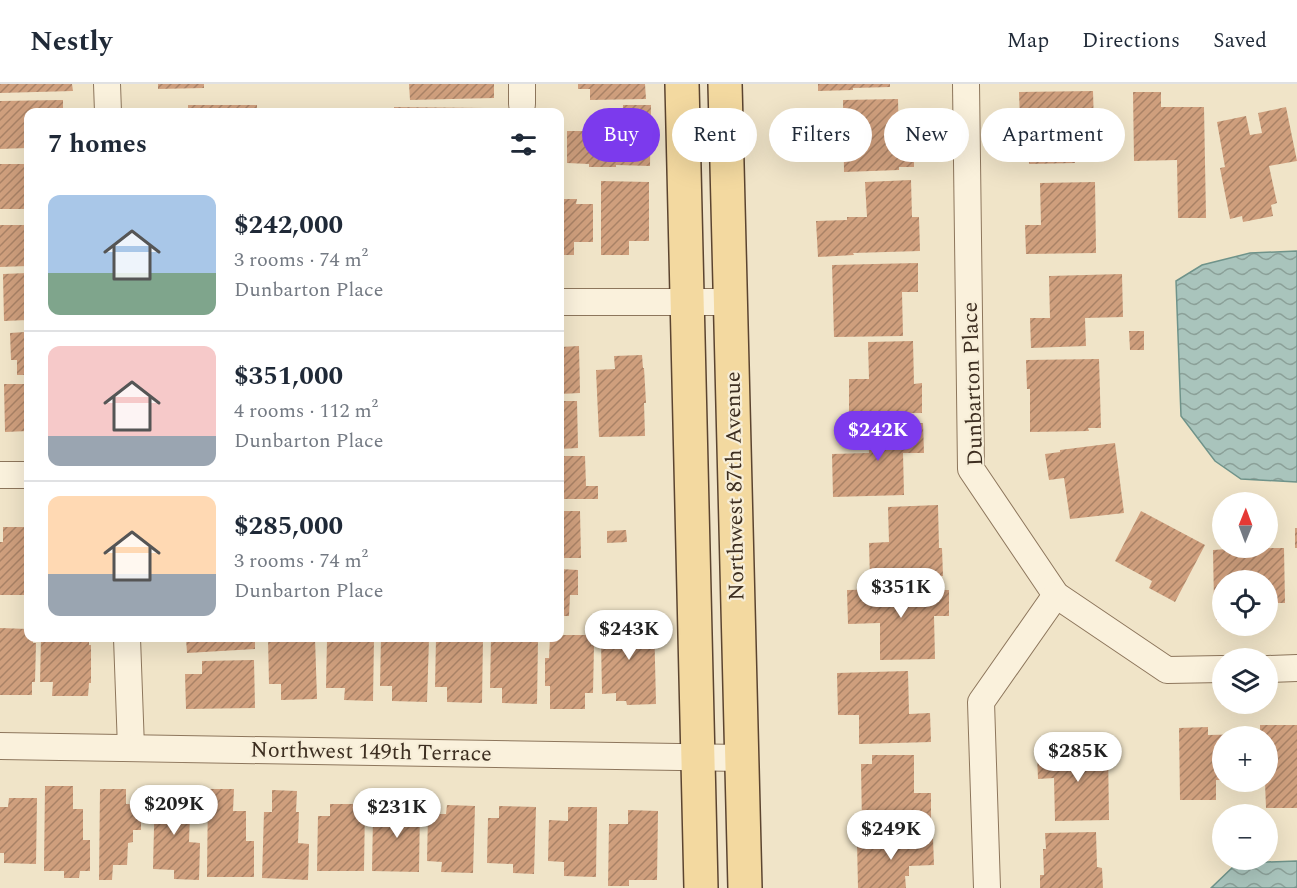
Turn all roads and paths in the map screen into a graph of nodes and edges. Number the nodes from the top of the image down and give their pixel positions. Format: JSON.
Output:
{"nodes":[{"id":1,"x":107,"y":84,"type":"edge"},
{"id":2,"x":682,"y":84,"type":"edge"},
{"id":3,"x":725,"y":84,"type":"edge"},
{"id":4,"x":966,"y":84,"type":"edge"},
{"id":5,"x":108,"y":108,"type":"edge"},
{"id":6,"x":564,"y":302,"type":"edge"},
{"id":7,"x":687,"y":302,"type":"junction"},
{"id":8,"x":730,"y":302,"type":"junction"},
{"id":9,"x":0,"y":475,"type":"edge"},
{"id":10,"x":24,"y":475,"type":"edge"},
{"id":11,"x":1056,"y":595,"type":"junction"},
{"id":12,"x":128,"y":642,"type":"edge"},
{"id":13,"x":1297,"y":668,"type":"edge"},
{"id":14,"x":1212,"y":669,"type":"edge"},
{"id":15,"x":1278,"y":669,"type":"edge"},
{"id":16,"x":0,"y":746,"type":"edge"},
{"id":17,"x":131,"y":748,"type":"junction"},
{"id":18,"x":698,"y":757,"type":"junction"},
{"id":19,"x":741,"y":758,"type":"junction"},
{"id":20,"x":701,"y":888,"type":"edge"},
{"id":21,"x":744,"y":888,"type":"edge"},
{"id":22,"x":987,"y":888,"type":"edge"}],
"edges":[{"from":1,"to":5,"type":"street"},
{"from":2,"to":7,"type":"main road","name":"Northwest 87th Avenue"},
{"from":3,"to":8,"type":"main road","name":"Northwest 87th Avenue"},
{"from":4,"to":11,"type":"street","name":"Dunbarton Place"},
{"from":6,"to":7,"type":"street"},
{"from":7,"to":8,"type":"street"},
{"from":7,"to":18,"type":"main road","name":"Northwest 87th Avenue"},
{"from":8,"to":19,"type":"main road","name":"Northwest 87th Avenue"},
{"from":9,"to":10,"type":"street"},
{"from":11,"to":14,"type":"street"},
{"from":11,"to":22,"type":"street"},
{"from":12,"to":17,"type":"street"},
{"from":13,"to":15,"type":"street"},
{"from":16,"to":17,"type":"street","name":"Northwest 149th Terrace"},
{"from":17,"to":18,"type":"street","name":"Northwest 149th Terrace"},
{"from":18,"to":19,"type":"street","name":"Northwest 149th Terrace"},
{"from":18,"to":20,"type":"main road","name":"Northwest 87th Avenue"},
{"from":19,"to":21,"type":"main road","name":"Northwest 87th Avenue"}]}
